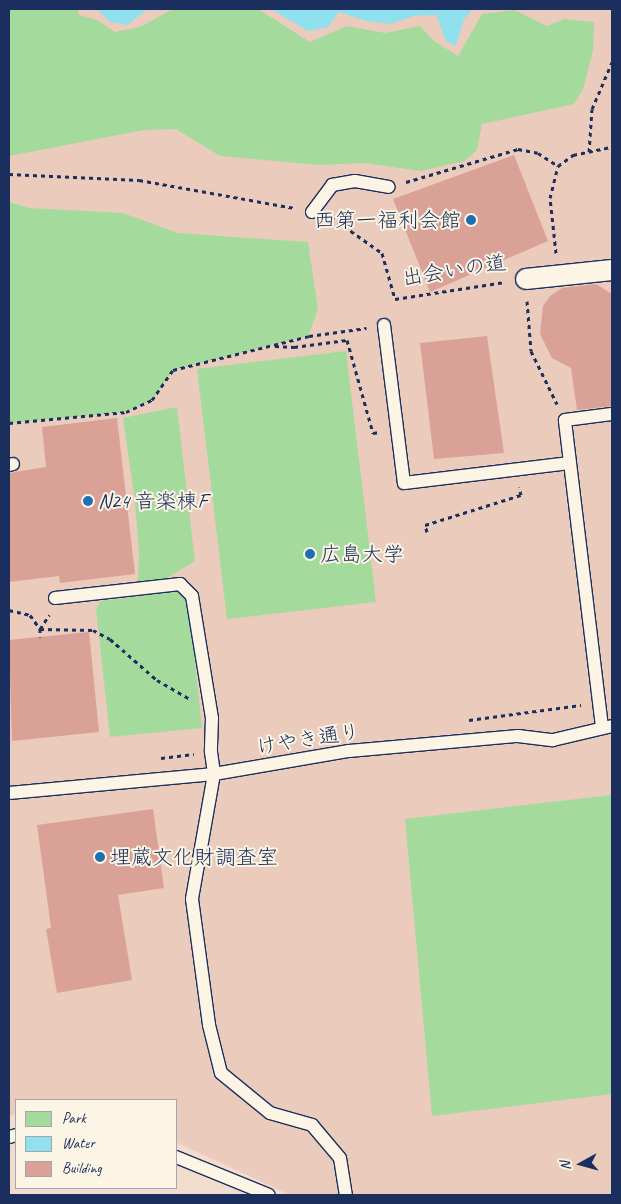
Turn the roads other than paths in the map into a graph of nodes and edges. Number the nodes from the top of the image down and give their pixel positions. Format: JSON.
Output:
{"nodes":[{"id":1,"x":388,"y":188,"type":"road end"},
{"id":2,"x":312,"y":212,"type":"road end"},
{"id":3,"x":612,"y":270,"type":"edge"},
{"id":4,"x":526,"y":279,"type":"road end"},
{"id":5,"x":384,"y":325,"type":"road end"},
{"id":6,"x":612,"y":414,"type":"edge"},
{"id":7,"x":570,"y":463,"type":"junction"},
{"id":8,"x":55,"y":598,"type":"dead end"},
{"id":9,"x":607,"y":727,"type":"edge"},
{"id":10,"x":214,"y":774,"type":"junction"},
{"id":11,"x":9,"y":793,"type":"edge"},
{"id":12,"x":178,"y":1158,"type":"edge"},
{"id":13,"x":270,"y":1195,"type":"edge"},
{"id":14,"x":346,"y":1195,"type":"edge"}],
"edges":[{"from":1,"to":2,"type":"lane"},
{"from":3,"to":4,"type":"street"},
{"from":5,"to":7,"type":"lane"},
{"from":6,"to":7,"type":"lane"},
{"from":7,"to":9,"type":"lane"},
{"from":8,"to":10,"type":"lane"},
{"from":9,"to":10,"type":"lane","name":"けやき通り"},
{"from":10,"to":11,"type":"lane","name":"けやき通り"},
{"from":10,"to":14,"type":"lane"},
{"from":12,"to":13,"type":"lane"}]}
